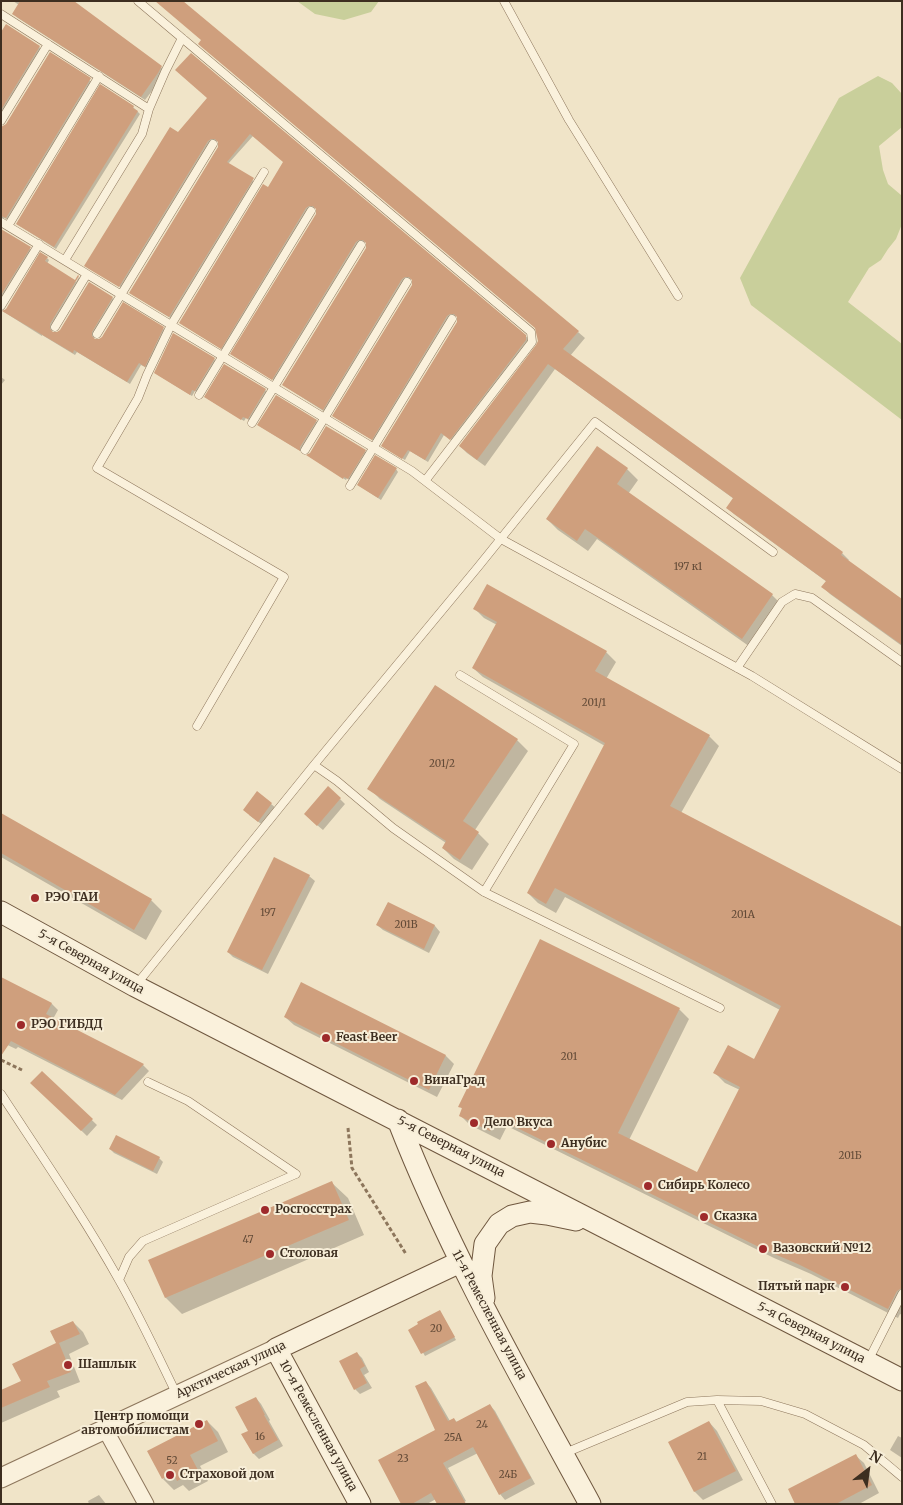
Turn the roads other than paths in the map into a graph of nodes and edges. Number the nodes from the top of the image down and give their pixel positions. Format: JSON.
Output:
{"nodes":[{"id":1,"x":138,"y":1,"type":"edge"},
{"id":2,"x":504,"y":1,"type":"edge"},
{"id":3,"x":1,"y":14,"type":"edge"},
{"id":4,"x":182,"y":38,"type":"junction"},
{"id":5,"x":48,"y":44,"type":"junction"},
{"id":6,"x":98,"y":76,"type":"junction"},
{"id":7,"x":149,"y":109,"type":"junction"},
{"id":8,"x":1,"y":121,"type":"edge"},
{"id":9,"x":213,"y":144,"type":"dead end"},
{"id":10,"x":264,"y":172,"type":"dead end"},
{"id":11,"x":311,"y":210,"type":"dead end"},
{"id":12,"x":4,"y":224,"type":"edge"},
{"id":13,"x":39,"y":244,"type":"junction"},
{"id":14,"x":361,"y":244,"type":"dead end"},
{"id":15,"x":65,"y":260,"type":"junction"},
{"id":16,"x":88,"y":274,"type":"junction"},
{"id":17,"x":407,"y":282,"type":"dead end"},
{"id":18,"x":121,"y":294,"type":"junction"},
{"id":19,"x":678,"y":296,"type":"dead end"},
{"id":20,"x":1,"y":306,"type":"edge"},
{"id":21,"x":452,"y":319,"type":"dead end"},
{"id":22,"x":171,"y":325,"type":"junction"},
{"id":23,"x":55,"y":328,"type":"dead end"},
{"id":24,"x":97,"y":334,"type":"dead end"},
{"id":25,"x":222,"y":356,"type":"junction"},
{"id":26,"x":274,"y":387,"type":"junction"},
{"id":27,"x":199,"y":395,"type":"dead end"},
{"id":28,"x":325,"y":418,"type":"junction"},
{"id":29,"x":252,"y":423,"type":"dead end"},
{"id":30,"x":374,"y":448,"type":"junction"},
{"id":31,"x":305,"y":450,"type":"dead end"},
{"id":32,"x":425,"y":481,"type":"junction"},
{"id":33,"x":350,"y":486,"type":"dead end"},
{"id":34,"x":501,"y":539,"type":"junction"},
{"id":35,"x":773,"y":552,"type":"dead end"},
{"id":36,"x":902,"y":662,"type":"edge"},
{"id":37,"x":737,"y":668,"type":"junction"},
{"id":38,"x":460,"y":675,"type":"dead end"},
{"id":39,"x":197,"y":726,"type":"dead end"},
{"id":40,"x":314,"y":765,"type":"junction"},
{"id":41,"x":902,"y":769,"type":"edge"},
{"id":42,"x":484,"y":892,"type":"junction"},
{"id":43,"x":1,"y":912,"type":"edge"},
{"id":44,"x":135,"y":986,"type":"junction"},
{"id":45,"x":720,"y":1008,"type":"dead end"},
{"id":46,"x":148,"y":1082,"type":"dead end"},
{"id":47,"x":1,"y":1094,"type":"edge"},
{"id":48,"x":398,"y":1120,"type":"junction"},
{"id":49,"x":604,"y":1226,"type":"junction"},
{"id":50,"x":460,"y":1262,"type":"junction"},
{"id":51,"x":119,"y":1280,"type":"junction"},
{"id":52,"x":902,"y":1294,"type":"edge"},
{"id":53,"x":486,"y":1311,"type":"junction"},
{"id":54,"x":276,"y":1349,"type":"junction"},
{"id":55,"x":867,"y":1362,"type":"junction"},
{"id":56,"x":902,"y":1380,"type":"edge"},
{"id":57,"x":177,"y":1395,"type":"junction"},
{"id":58,"x":717,"y":1400,"type":"junction"},
{"id":59,"x":105,"y":1429,"type":"junction"},
{"id":60,"x":563,"y":1454,"type":"junction"},
{"id":61,"x":902,"y":1477,"type":"edge"},
{"id":62,"x":1,"y":1478,"type":"edge"},
{"id":63,"x":146,"y":1504,"type":"edge"},
{"id":64,"x":360,"y":1504,"type":"edge"},
{"id":65,"x":590,"y":1504,"type":"edge"},
{"id":66,"x":772,"y":1504,"type":"edge"}],
"edges":[{"from":1,"to":4,"type":"lane"},
{"from":2,"to":19,"type":"lane"},
{"from":3,"to":5,"type":"lane"},
{"from":4,"to":7,"type":"lane"},
{"from":4,"to":32,"type":"lane"},
{"from":5,"to":6,"type":"lane"},
{"from":5,"to":8,"type":"lane"},
{"from":6,"to":7,"type":"lane"},
{"from":6,"to":12,"type":"lane"},
{"from":7,"to":15,"type":"lane"},
{"from":9,"to":18,"type":"lane"},
{"from":10,"to":22,"type":"lane"},
{"from":11,"to":25,"type":"lane"},
{"from":12,"to":13,"type":"lane"},
{"from":13,"to":15,"type":"lane"},
{"from":13,"to":20,"type":"lane"},
{"from":14,"to":26,"type":"lane"},
{"from":15,"to":16,"type":"lane"},
{"from":16,"to":18,"type":"lane"},
{"from":16,"to":23,"type":"lane"},
{"from":17,"to":28,"type":"lane"},
{"from":18,"to":22,"type":"lane"},
{"from":18,"to":24,"type":"lane"},
{"from":21,"to":30,"type":"lane"},
{"from":22,"to":25,"type":"lane"},
{"from":22,"to":39,"type":"lane"},
{"from":25,"to":26,"type":"lane"},
{"from":25,"to":27,"type":"lane"},
{"from":26,"to":28,"type":"lane"},
{"from":26,"to":29,"type":"lane"},
{"from":28,"to":30,"type":"lane"},
{"from":28,"to":31,"type":"lane"},
{"from":30,"to":32,"type":"lane"},
{"from":30,"to":33,"type":"lane"},
{"from":32,"to":34,"type":"lane"},
{"from":34,"to":35,"type":"lane"},
{"from":34,"to":37,"type":"lane"},
{"from":34,"to":40,"type":"lane"},
{"from":36,"to":37,"type":"lane"},
{"from":37,"to":41,"type":"lane"},
{"from":38,"to":42,"type":"lane"},
{"from":40,"to":42,"type":"lane"},
{"from":40,"to":44,"type":"lane"},
{"from":42,"to":45,"type":"lane"},
{"from":43,"to":44,"type":"main road","name":"5-я Северная улица"},
{"from":44,"to":48,"type":"main road","name":"5-я Северная улица"},
{"from":46,"to":51,"type":"lane"},
{"from":47,"to":51,"type":"lane"},
{"from":48,"to":49,"type":"main road","name":"5-я Северная улица"},
{"from":48,"to":50,"type":"main road","name":"11-я Ремесленная улица"},
{"from":49,"to":53,"type":"main road"},
{"from":49,"to":55,"type":"main road","name":"5-я Северная улица"},
{"from":50,"to":53,"type":"main road","name":"11-я Ремесленная улица"},
{"from":50,"to":54,"type":"main road","name":"Арктическая улица"},
{"from":51,"to":57,"type":"lane"},
{"from":52,"to":55,"type":"lane"},
{"from":53,"to":60,"type":"main road","name":"11-я Ремесленная улица"},
{"from":54,"to":57,"type":"street","name":"Арктическая улица"},
{"from":54,"to":64,"type":"main road","name":"10-я Ремесленная улица"},
{"from":55,"to":56,"type":"main road","name":"5-я Северная улица"},
{"from":57,"to":59,"type":"street","name":"Арктическая улица"},
{"from":58,"to":60,"type":"lane"},
{"from":58,"to":61,"type":"lane"},
{"from":58,"to":66,"type":"lane"},
{"from":59,"to":62,"type":"street","name":"Арктическая улица"},
{"from":59,"to":63,"type":"street"},
{"from":60,"to":65,"type":"main road","name":"11-я Ремесленная улица"}]}
